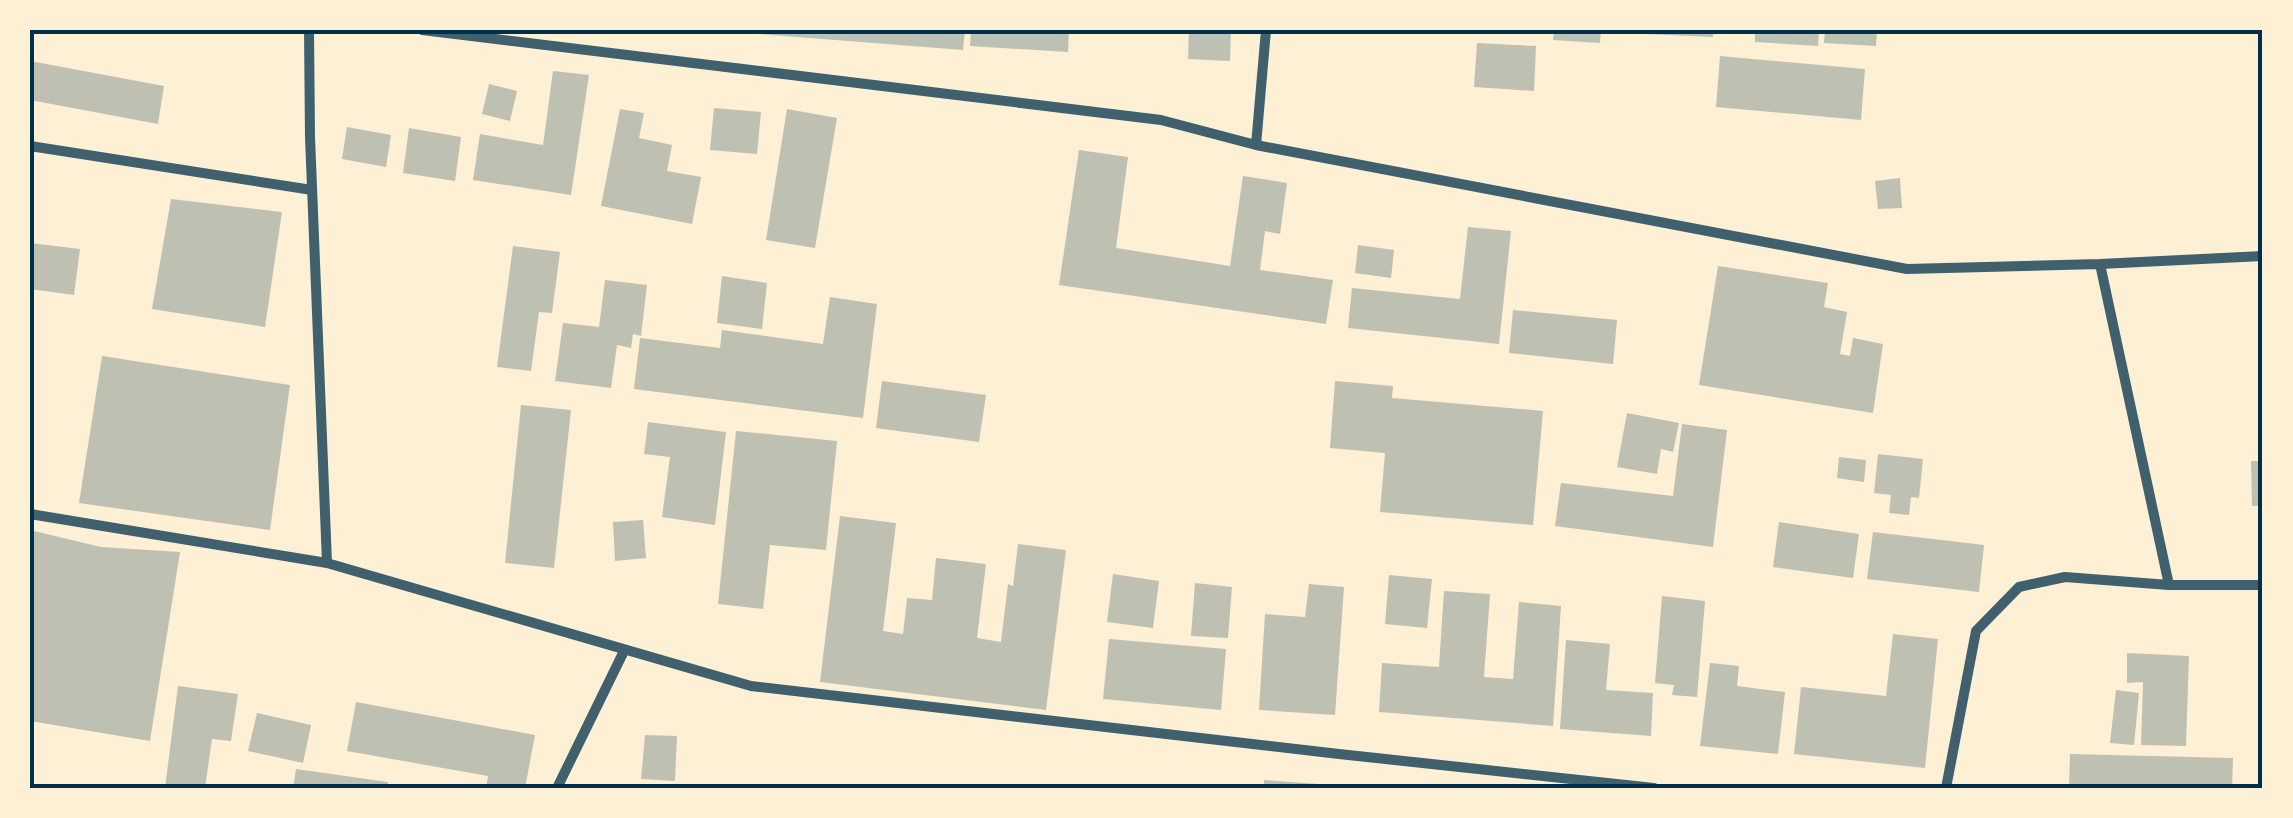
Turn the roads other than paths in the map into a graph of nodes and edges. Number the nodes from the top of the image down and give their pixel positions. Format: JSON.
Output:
{"nodes":[{"id":1,"x":309,"y":30,"type":"edge"},
{"id":2,"x":422,"y":30,"type":"edge"},
{"id":3,"x":1266,"y":30,"type":"edge"},
{"id":4,"x":1256,"y":145,"type":"junction"},
{"id":5,"x":30,"y":146,"type":"edge"},
{"id":6,"x":312,"y":190,"type":"junction"},
{"id":7,"x":2263,"y":256,"type":"edge"},
{"id":8,"x":2100,"y":264,"type":"junction"},
{"id":9,"x":30,"y":514,"type":"edge"},
{"id":10,"x":327,"y":563,"type":"junction"},
{"id":11,"x":2170,"y":585,"type":"junction"},
{"id":12,"x":2263,"y":585,"type":"edge"},
{"id":13,"x":624,"y":651,"type":"junction"},
{"id":14,"x":557,"y":788,"type":"edge"},
{"id":15,"x":1654,"y":788,"type":"edge"},
{"id":16,"x":1946,"y":788,"type":"edge"}],
"edges":[{"from":1,"to":6,"type":"street"},
{"from":2,"to":4,"type":"street"},
{"from":3,"to":4,"type":"street"},
{"from":4,"to":8,"type":"street"},
{"from":5,"to":6,"type":"street"},
{"from":6,"to":10,"type":"street"},
{"from":7,"to":8,"type":"street"},
{"from":8,"to":11,"type":"street"},
{"from":9,"to":10,"type":"street"},
{"from":10,"to":13,"type":"street"},
{"from":11,"to":12,"type":"street"},
{"from":11,"to":16,"type":"street"},
{"from":13,"to":14,"type":"street"},
{"from":13,"to":15,"type":"street"}]}
